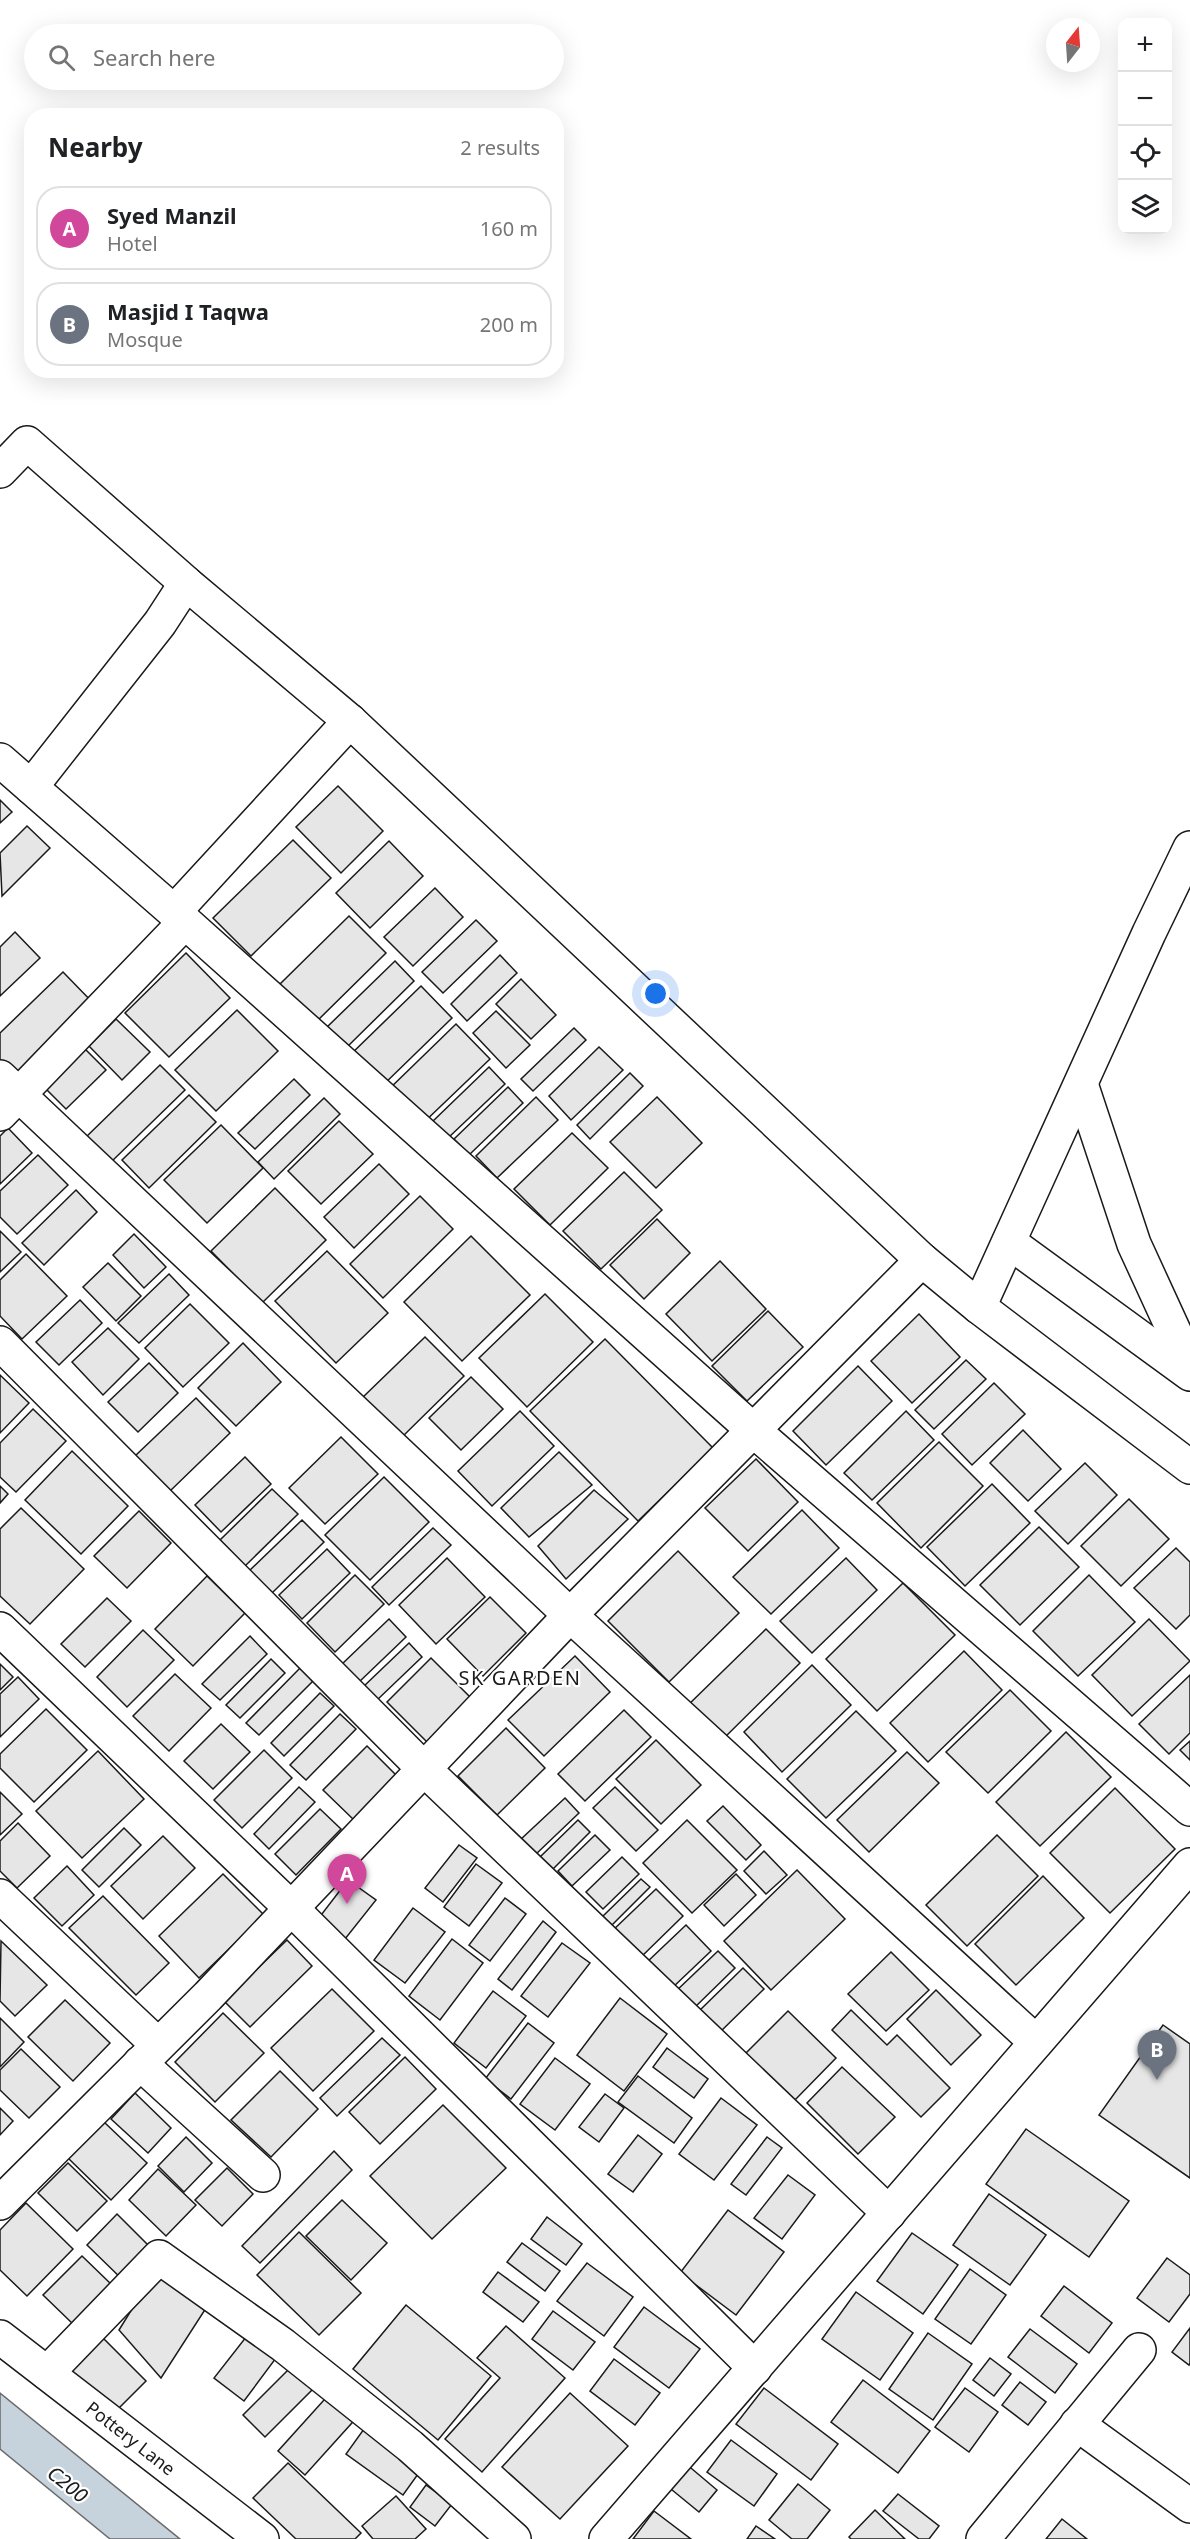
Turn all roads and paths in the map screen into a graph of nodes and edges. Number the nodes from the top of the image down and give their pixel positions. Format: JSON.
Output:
{"nodes":[{"id":1,"x":0,"y":471,"type":"edge"},
{"id":2,"x":186,"y":583,"type":"junction"},
{"id":3,"x":350,"y":721,"type":"junction"},
{"id":4,"x":0,"y":760,"type":"edge"},
{"id":5,"x":31,"y":787,"type":"junction"},
{"id":6,"x":1190,"y":848,"type":"edge"},
{"id":7,"x":180,"y":917,"type":"junction"},
{"id":8,"x":1081,"y":1084,"type":"junction"},
{"id":9,"x":6,"y":1095,"type":"edge"},
{"id":10,"x":1009,"y":1242,"type":"junction"},
{"id":11,"x":922,"y":1260,"type":"junction"},
{"id":12,"x":979,"y":1306,"type":"junction"},
{"id":13,"x":0,"y":1342,"type":"edge"},
{"id":14,"x":1190,"y":1366,"type":"edge"},
{"id":15,"x":1190,"y":1374,"type":"edge"},
{"id":16,"x":753,"y":1431,"type":"junction"},
{"id":17,"x":1190,"y":1467,"type":"edge"},
{"id":18,"x":571,"y":1616,"type":"junction"},
{"id":19,"x":0,"y":1629,"type":"edge"},
{"id":20,"x":424,"y":1769,"type":"junction"},
{"id":21,"x":1190,"y":1809,"type":"edge"},
{"id":22,"x":1190,"y":1865,"type":"edge"},
{"id":23,"x":2,"y":1902,"type":"edge"},
{"id":24,"x":291,"y":1908,"type":"junction"},
{"id":25,"x":1036,"y":2042,"type":"junction"},
{"id":26,"x":149,"y":2054,"type":"junction"},
{"id":27,"x":263,"y":2175,"type":"dead end"},
{"id":28,"x":0,"y":2203,"type":"edge"},
{"id":29,"x":889,"y":2213,"type":"junction"},
{"id":30,"x":0,"y":2337,"type":"edge"},
{"id":31,"x":1139,"y":2350,"type":"dead end"},
{"id":32,"x":755,"y":2368,"type":"junction"},
{"id":33,"x":47,"y":2373,"type":"junction"},
{"id":34,"x":1077,"y":2424,"type":"junction"},
{"id":35,"x":1190,"y":2506,"type":"edge"},
{"id":36,"x":262,"y":2539,"type":"edge"},
{"id":37,"x":514,"y":2539,"type":"edge"},
{"id":38,"x":606,"y":2539,"type":"edge"},
{"id":39,"x":983,"y":2539,"type":"edge"}],
"edges":[{"from":1,"to":2,"type":"street"},
{"from":2,"to":3,"type":"street"},
{"from":2,"to":5,"type":"street"},
{"from":3,"to":7,"type":"street"},
{"from":3,"to":11,"type":"street"},
{"from":4,"to":5,"type":"street"},
{"from":5,"to":7,"type":"street"},
{"from":6,"to":8,"type":"street"},
{"from":7,"to":9,"type":"street"},
{"from":7,"to":16,"type":"street"},
{"from":8,"to":10,"type":"street"},
{"from":8,"to":14,"type":"street"},
{"from":9,"to":18,"type":"street"},
{"from":10,"to":12,"type":"street"},
{"from":10,"to":15,"type":"street"},
{"from":11,"to":12,"type":"street"},
{"from":11,"to":16,"type":"street"},
{"from":12,"to":17,"type":"street"},
{"from":13,"to":20,"type":"street"},
{"from":16,"to":18,"type":"street"},
{"from":16,"to":21,"type":"street"},
{"from":18,"to":20,"type":"street"},
{"from":18,"to":25,"type":"street"},
{"from":19,"to":24,"type":"street"},
{"from":20,"to":24,"type":"street"},
{"from":20,"to":29,"type":"street"},
{"from":22,"to":25,"type":"street"},
{"from":23,"to":26,"type":"street"},
{"from":24,"to":26,"type":"street"},
{"from":24,"to":32,"type":"street"},
{"from":25,"to":29,"type":"street"},
{"from":26,"to":27,"type":"street"},
{"from":26,"to":28,"type":"street"},
{"from":29,"to":32,"type":"street"},
{"from":30,"to":33,"type":"street","name":"Pottery Lane"},
{"from":31,"to":34,"type":"street"},
{"from":32,"to":38,"type":"street"},
{"from":33,"to":36,"type":"street","name":"Pottery Lane"},
{"from":33,"to":37,"type":"street"},
{"from":34,"to":35,"type":"street"},
{"from":34,"to":39,"type":"street"}]}
